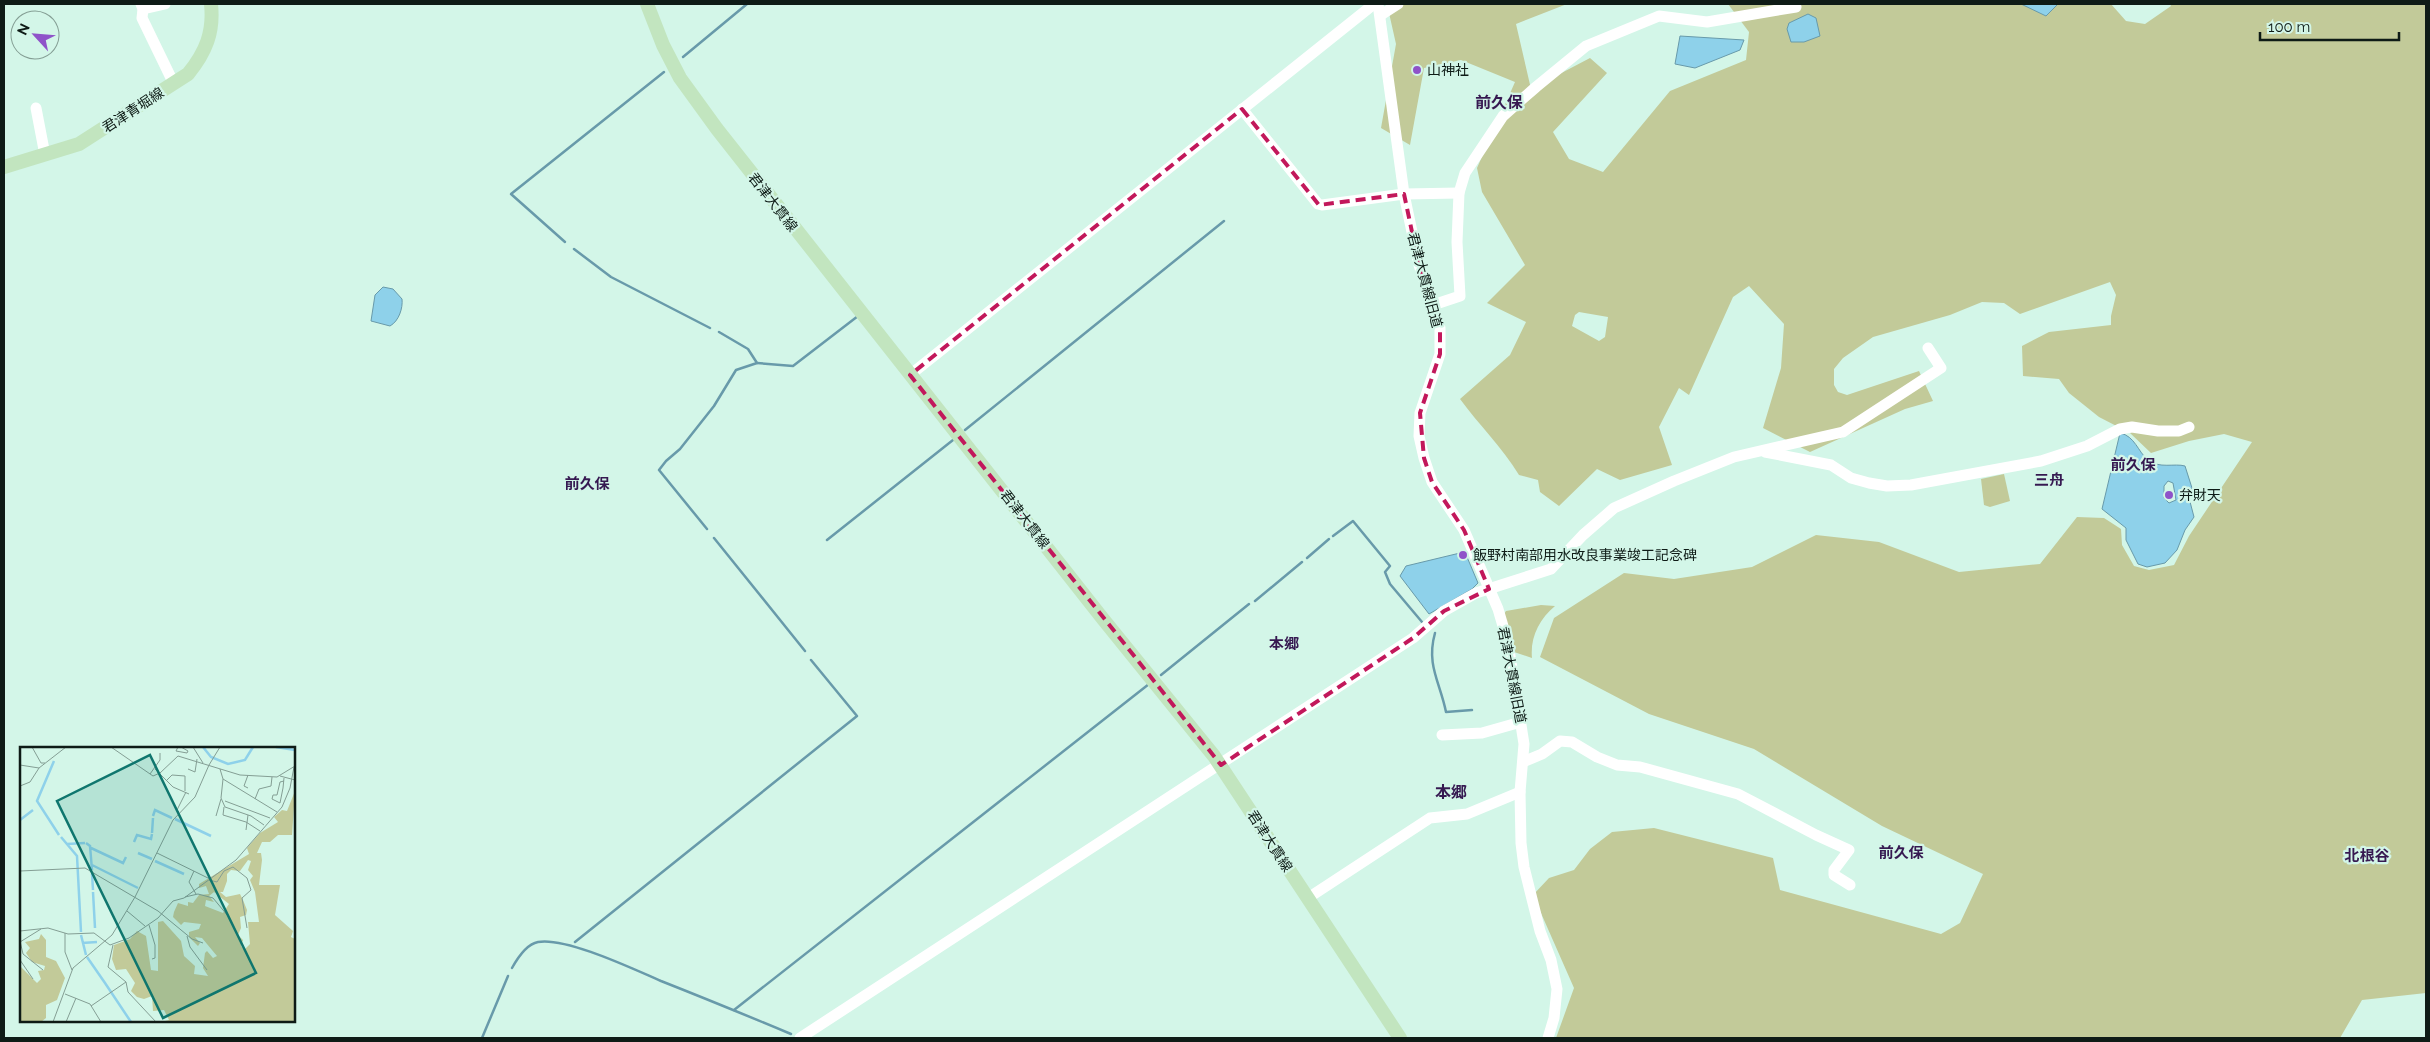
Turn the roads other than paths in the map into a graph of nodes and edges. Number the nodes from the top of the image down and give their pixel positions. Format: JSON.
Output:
{"nodes":[{"id":1,"x":165,"y":4,"type":"edge"},
{"id":2,"x":211,"y":4,"type":"edge"},
{"id":3,"x":646,"y":4,"type":"edge"},
{"id":4,"x":1398,"y":4,"type":"edge"},
{"id":5,"x":142,"y":6,"type":"edge"},
{"id":6,"x":1378,"y":7,"type":"edge"},
{"id":7,"x":1796,"y":7,"type":"dead end"},
{"id":8,"x":174,"y":84,"type":"junction"},
{"id":9,"x":36,"y":108,"type":"dead end"},
{"id":10,"x":1242,"y":109,"type":"junction"},
{"id":11,"x":45,"y":155,"type":"junction"},
{"id":12,"x":4,"y":167,"type":"edge"},
{"id":13,"x":1459,"y":193,"type":"junction"},
{"id":14,"x":1404,"y":194,"type":"junction"},
{"id":15,"x":1433,"y":305,"type":"junction"},
{"id":16,"x":1928,"y":348,"type":"dead end"},
{"id":17,"x":910,"y":374,"type":"junction"},
{"id":18,"x":2189,"y":427,"type":"dead end"},
{"id":19,"x":1764,"y":452,"type":"junction"},
{"id":20,"x":1488,"y":588,"type":"junction"},
{"id":21,"x":1521,"y":722,"type":"junction"},
{"id":22,"x":1442,"y":735,"type":"dead end"},
{"id":23,"x":1524,"y":762,"type":"junction"},
{"id":24,"x":1221,"y":765,"type":"junction"},
{"id":25,"x":1520,"y":792,"type":"junction"},
{"id":26,"x":1850,"y":885,"type":"dead end"},
{"id":27,"x":1308,"y":898,"type":"junction"},
{"id":28,"x":800,"y":1038,"type":"edge"},
{"id":29,"x":1400,"y":1038,"type":"edge"},
{"id":30,"x":1548,"y":1038,"type":"edge"}],
"edges":[{"from":1,"to":5,"type":"street"},
{"from":2,"to":8,"type":"main road","name":"君津青堀線"},
{"from":3,"to":17,"type":"main road","name":"君津大貫線"},
{"from":4,"to":6,"type":"street"},
{"from":5,"to":8,"type":"street"},
{"from":6,"to":10,"type":"street"},
{"from":6,"to":14,"type":"street","name":"君津大貫線旧道"},
{"from":7,"to":13,"type":"street"},
{"from":8,"to":11,"type":"main road","name":"君津青堀線"},
{"from":9,"to":11,"type":"street"},
{"from":10,"to":14,"type":"street"},
{"from":10,"to":17,"type":"street"},
{"from":11,"to":12,"type":"main road","name":"君津青堀線"},
{"from":13,"to":14,"type":"street"},
{"from":13,"to":15,"type":"street"},
{"from":14,"to":15,"type":"street","name":"君津大貫線旧道"},
{"from":15,"to":20,"type":"street","name":"君津大貫線旧道"},
{"from":16,"to":19,"type":"street"},
{"from":17,"to":24,"type":"main road","name":"君津大貫線"},
{"from":18,"to":19,"type":"street"},
{"from":19,"to":20,"type":"street"},
{"from":20,"to":21,"type":"street","name":"君津大貫線旧道"},
{"from":20,"to":24,"type":"street"},
{"from":21,"to":22,"type":"street"},
{"from":21,"to":23,"type":"street","name":"君津大貫線旧道"},
{"from":23,"to":25,"type":"street","name":"君津大貫線旧道"},
{"from":23,"to":26,"type":"street"},
{"from":24,"to":27,"type":"main road","name":"君津大貫線"},
{"from":24,"to":28,"type":"street"},
{"from":25,"to":27,"type":"street"},
{"from":25,"to":30,"type":"street","name":"君津大貫線旧道"},
{"from":27,"to":29,"type":"main road","name":"君津大貫線"}]}
